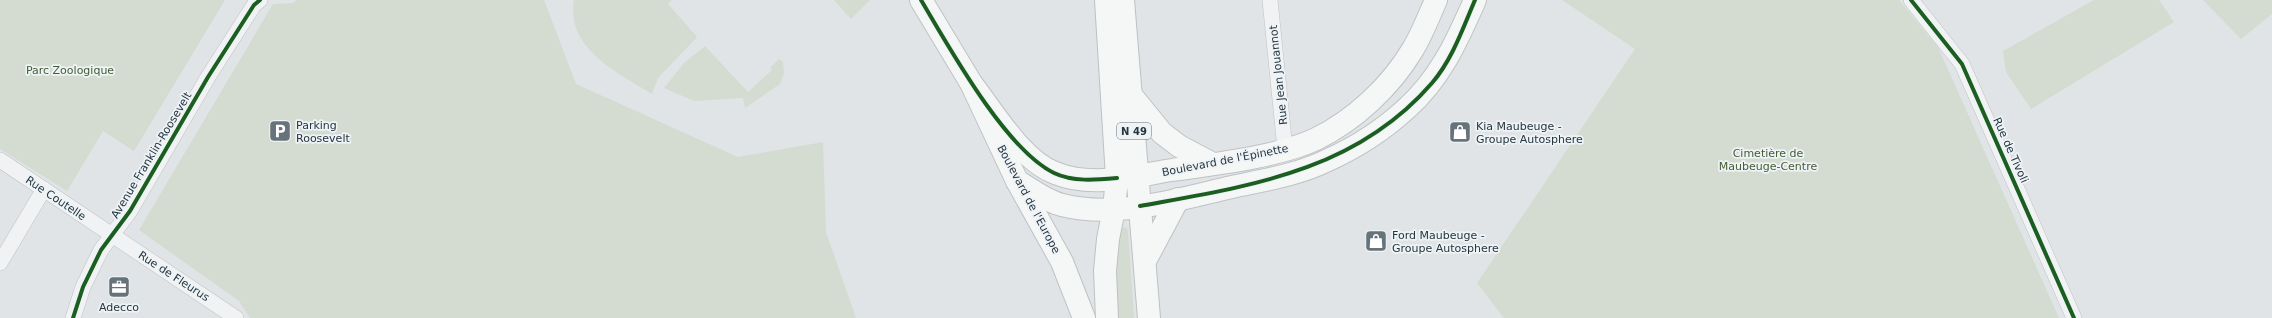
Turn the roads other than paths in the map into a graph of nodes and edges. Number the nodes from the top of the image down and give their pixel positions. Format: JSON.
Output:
{"nodes":[{"id":1,"x":921,"y":0,"type":"edge"},
{"id":2,"x":1106,"y":0,"type":"edge"},
{"id":3,"x":1123,"y":0,"type":"edge"},
{"id":4,"x":1270,"y":0,"type":"edge"},
{"id":5,"x":1436,"y":0,"type":"edge"},
{"id":6,"x":1475,"y":0,"type":"edge"},
{"id":7,"x":1911,"y":0,"type":"edge"},
{"id":8,"x":256,"y":2,"type":"edge"},
{"id":9,"x":971,"y":83,"type":"junction"},
{"id":10,"x":1131,"y":95,"type":"junction"},
{"id":11,"x":1285,"y":149,"type":"junction"},
{"id":12,"x":0,"y":160,"type":"edge"},
{"id":13,"x":1213,"y":164,"type":"junction"},
{"id":14,"x":1127,"y":177,"type":"junction"},
{"id":15,"x":1017,"y":181,"type":"junction"},
{"id":16,"x":44,"y":189,"type":"junction"},
{"id":17,"x":1178,"y":199,"type":"junction"},
{"id":18,"x":1140,"y":206,"type":"junction"},
{"id":19,"x":1114,"y":209,"type":"junction"},
{"id":20,"x":112,"y":235,"type":"junction"},
{"id":21,"x":1145,"y":262,"type":"junction"},
{"id":22,"x":0,"y":263,"type":"edge"},
{"id":23,"x":73,"y":318,"type":"edge"},
{"id":24,"x":236,"y":318,"type":"edge"},
{"id":25,"x":1084,"y":318,"type":"edge"},
{"id":26,"x":1106,"y":318,"type":"edge"},
{"id":27,"x":1149,"y":318,"type":"edge"},
{"id":28,"x":2074,"y":318,"type":"edge"}],
"edges":[{"from":1,"to":9,"type":"main road","name":"Boulevard de l'Europe"},
{"from":2,"to":14,"type":"main road","number":"N 49"},
{"from":3,"to":10,"type":"main road","number":"N 49"},
{"from":4,"to":11,"type":"street","name":"Rue Jean Jouannot"},
{"from":5,"to":11,"type":"main road","name":"Boulevard de l'Épinette"},
{"from":6,"to":17,"type":"main road"},
{"from":7,"to":28,"type":"street","name":"Rue de Tivoli"},
{"from":8,"to":20,"type":"street","name":"Avenue Franklin-Roosevelt"},
{"from":9,"to":14,"type":"main road","name":"Boulevard de l'Épinette"},
{"from":9,"to":15,"type":"main road","name":"Boulevard de l'Europe"},
{"from":10,"to":13,"type":"main road"},
{"from":10,"to":14,"type":"main road","number":"N 49"},
{"from":11,"to":13,"type":"main road","name":"Boulevard de l'Épinette"},
{"from":12,"to":16,"type":"street","name":"Rue Coutelle"},
{"from":13,"to":14,"type":"main road","name":"Boulevard de l'Épinette"},
{"from":14,"to":18,"type":"main road","number":"N 49"},
{"from":14,"to":19,"type":"main road","number":"N 49"},
{"from":15,"to":19,"type":"main road"},
{"from":15,"to":25,"type":"main road","name":"Boulevard de l'Europe"},
{"from":16,"to":20,"type":"street","name":"Rue Coutelle"},
{"from":16,"to":22,"type":"street"},
{"from":17,"to":18,"type":"main road"},
{"from":17,"to":21,"type":"main road"},
{"from":18,"to":19,"type":"main road"},
{"from":18,"to":21,"type":"main road","number":"N 49"},
{"from":19,"to":26,"type":"main road","number":"N 49"},
{"from":20,"to":23,"type":"street","name":"Avenue Franklin-Roosevelt"},
{"from":20,"to":24,"type":"street","name":"Rue de Fleurus"},
{"from":21,"to":27,"type":"main road","number":"N 49"}]}
